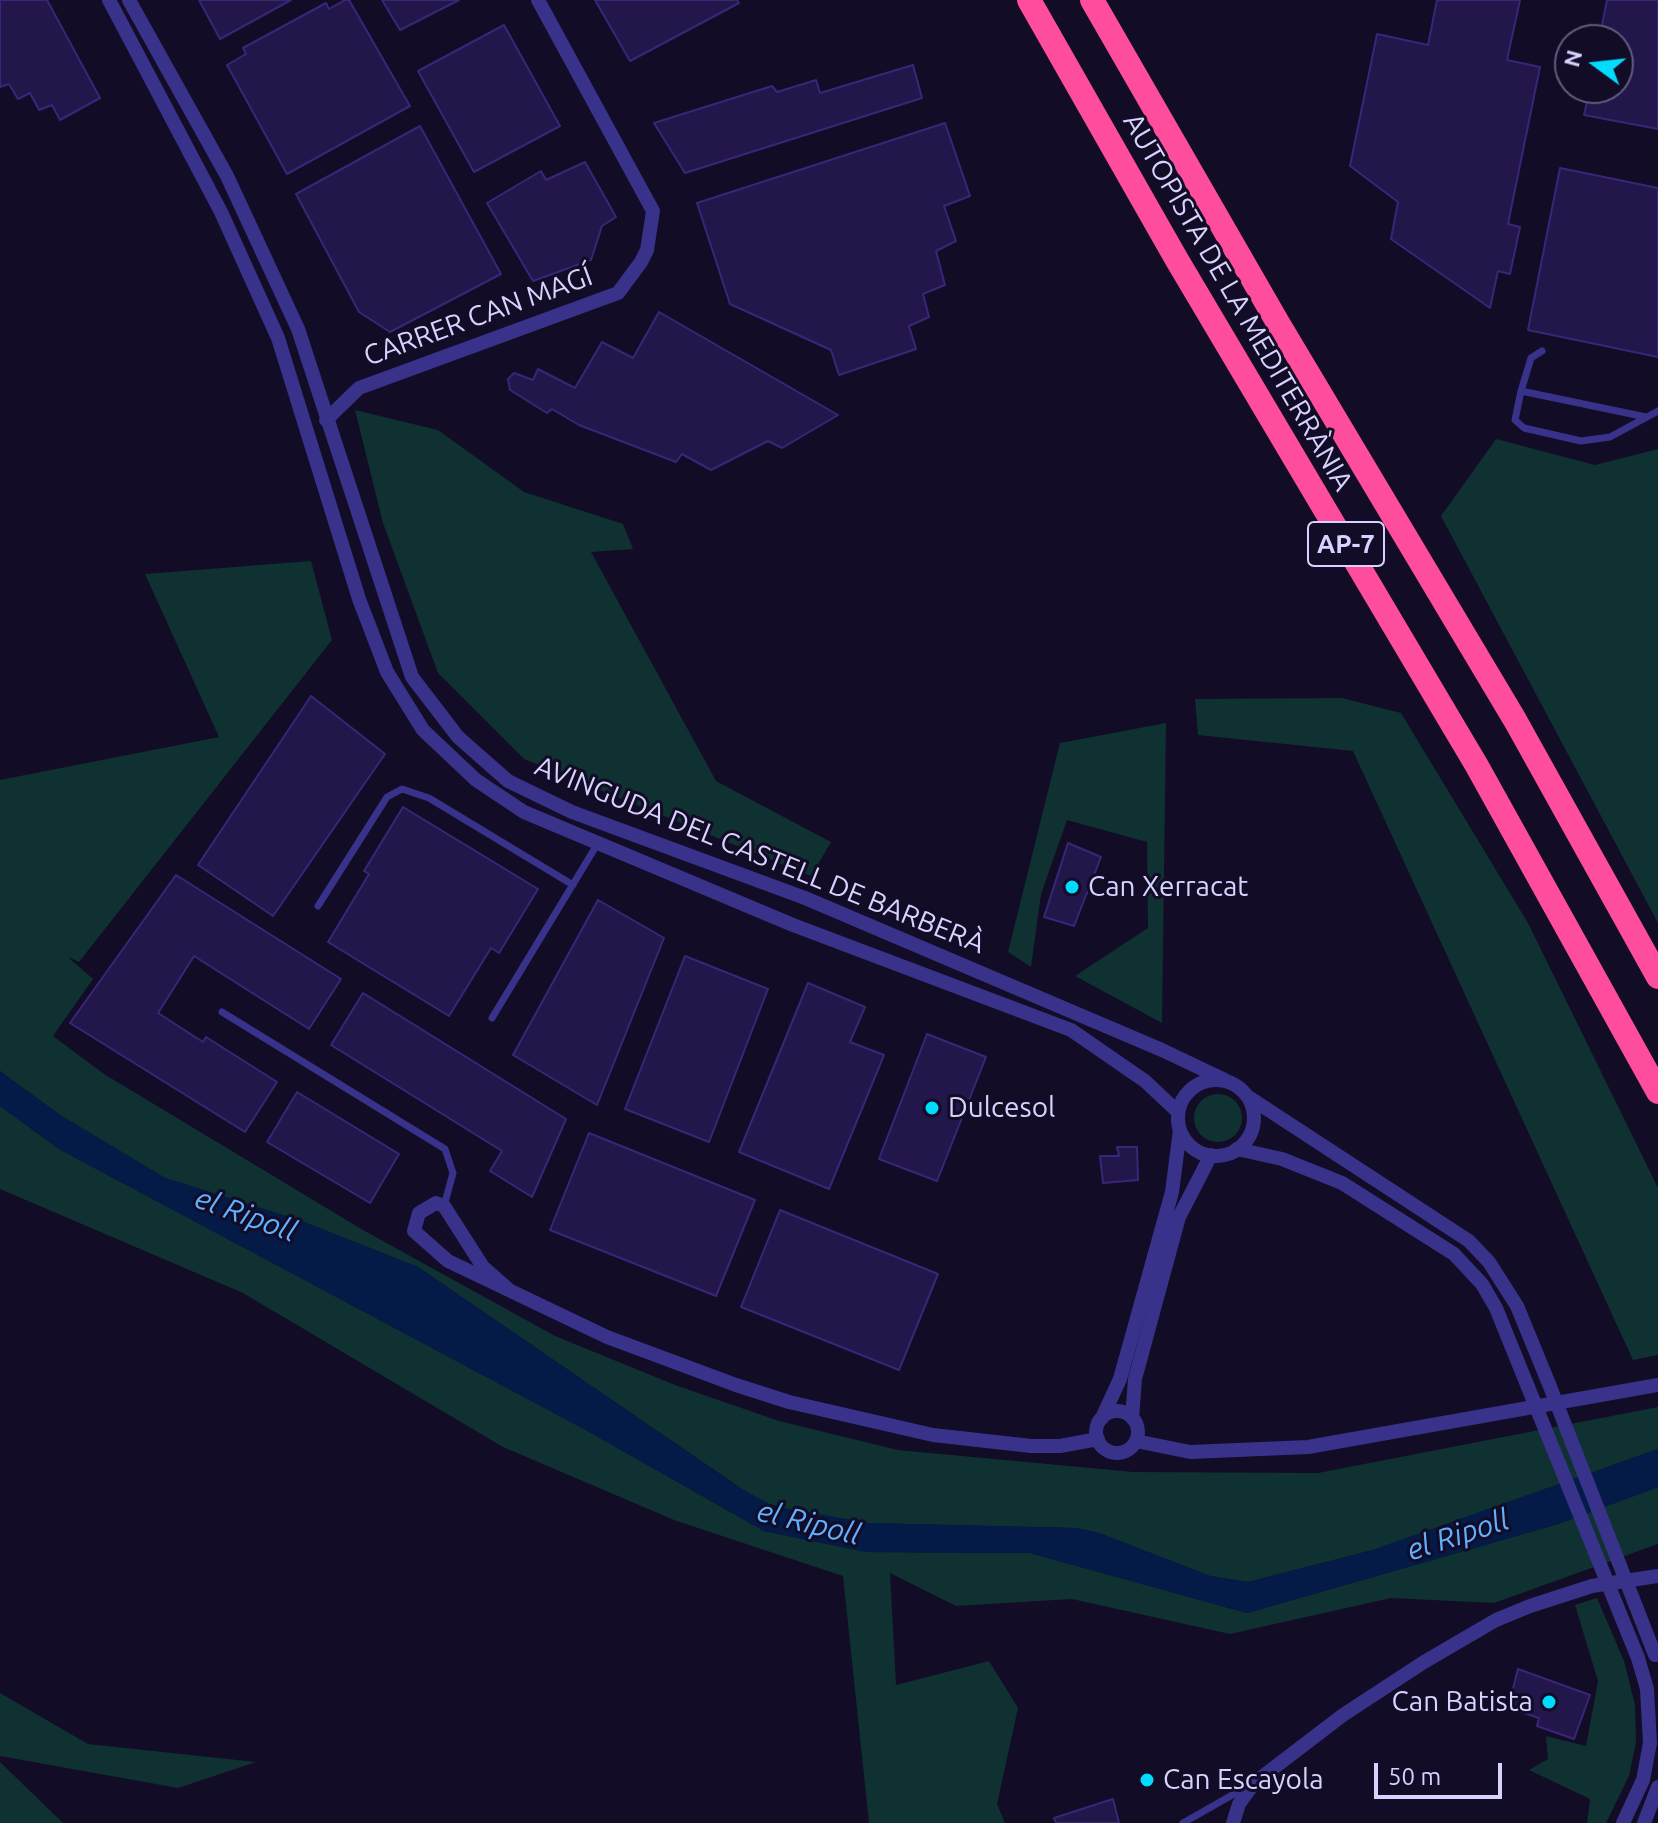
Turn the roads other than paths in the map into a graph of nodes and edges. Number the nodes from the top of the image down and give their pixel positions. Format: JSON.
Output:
{"nodes":[{"id":1,"x":109,"y":0,"type":"edge"},
{"id":2,"x":129,"y":0,"type":"edge"},
{"id":3,"x":538,"y":0,"type":"edge"},
{"id":4,"x":1029,"y":0,"type":"edge"},
{"id":5,"x":1092,"y":0,"type":"edge"},
{"id":6,"x":1542,"y":351,"type":"dead end"},
{"id":7,"x":1521,"y":391,"type":"junction"},
{"id":8,"x":1658,"y":411,"type":"edge"},
{"id":9,"x":1646,"y":417,"type":"junction"},
{"id":10,"x":326,"y":420,"type":"junction"},
{"id":11,"x":598,"y":843,"type":"junction"},
{"id":12,"x":573,"y":885,"type":"junction"},
{"id":13,"x":318,"y":906,"type":"dead end"},
{"id":14,"x":1658,"y":977,"type":"edge"},
{"id":15,"x":222,"y":1012,"type":"dead end"},
{"id":16,"x":492,"y":1018,"type":"dead end"},
{"id":17,"x":1225,"y":1080,"type":"junction"},
{"id":18,"x":1658,"y":1092,"type":"edge"},
{"id":19,"x":1247,"y":1096,"type":"junction"},
{"id":20,"x":1178,"y":1112,"type":"junction"},
{"id":21,"x":1180,"y":1130,"type":"junction"},
{"id":22,"x":1237,"y":1149,"type":"junction"},
{"id":23,"x":1211,"y":1155,"type":"junction"},
{"id":24,"x":444,"y":1206,"type":"junction"},
{"id":25,"x":508,"y":1289,"type":"junction"},
{"id":26,"x":1658,"y":1385,"type":"edge"},
{"id":27,"x":1102,"y":1418,"type":"junction"},
{"id":28,"x":1132,"y":1418,"type":"junction"},
{"id":29,"x":1098,"y":1439,"type":"junction"},
{"id":30,"x":1136,"y":1441,"type":"junction"},
{"id":31,"x":1658,"y":1576,"type":"edge"},
{"id":32,"x":1657,"y":1660,"type":"edge"},
{"id":33,"x":1254,"y":1783,"type":"junction"},
{"id":34,"x":1658,"y":1787,"type":"edge"},
{"id":35,"x":1658,"y":1807,"type":"edge"},
{"id":36,"x":1183,"y":1823,"type":"edge"},
{"id":37,"x":1233,"y":1823,"type":"edge"},
{"id":38,"x":1623,"y":1823,"type":"edge"},
{"id":39,"x":1645,"y":1823,"type":"edge"}],
"edges":[{"from":1,"to":11,"type":"street","name":"AVINGUDA DEL CASTELL DE BARBERÀ"},
{"from":2,"to":10,"type":"street","name":"AVINGUDA DEL CASTELL DE BARBERÀ"},
{"from":3,"to":10,"type":"street","name":"CARRER CAN MAGÍ"},
{"from":4,"to":18,"type":"highway","name":"AUTOPISTA DE LA MEDITERRÀNIA","number":"AP-7"},
{"from":5,"to":14,"type":"highway","name":"AUTOPISTA DE LA MEDITERRÀNIA","number":"AP-7"},
{"from":6,"to":7,"type":"lane"},
{"from":7,"to":9,"type":"lane"},
{"from":7,"to":9,"type":"lane"},
{"from":8,"to":9,"type":"lane"},
{"from":10,"to":17,"type":"street","name":"AVINGUDA DEL CASTELL DE BARBERÀ"},
{"from":11,"to":12,"type":"lane"},
{"from":11,"to":20,"type":"street","name":"AVINGUDA DEL CASTELL DE BARBERÀ"},
{"from":12,"to":13,"type":"lane"},
{"from":12,"to":16,"type":"lane"},
{"from":15,"to":24,"type":"lane"},
{"from":17,"to":19,"type":"street"},
{"from":17,"to":20,"type":"street"},
{"from":19,"to":22,"type":"street"},
{"from":19,"to":32,"type":"street","bridge":true},
{"from":20,"to":21,"type":"street"},
{"from":21,"to":23,"type":"street"},
{"from":21,"to":27,"type":"street"},
{"from":22,"to":23,"type":"street"},
{"from":22,"to":38,"type":"street","bridge":true},
{"from":23,"to":28,"type":"street"},
{"from":24,"to":25,"type":"street"},
{"from":24,"to":25,"type":"street"},
{"from":25,"to":29,"type":"street"},
{"from":26,"to":30,"type":"street"},
{"from":27,"to":28,"type":"street"},
{"from":27,"to":29,"type":"street"},
{"from":28,"to":30,"type":"street"},
{"from":29,"to":30,"type":"street"},
{"from":31,"to":33,"type":"street"},
{"from":33,"to":36,"type":"lane"},
{"from":33,"to":37,"type":"street"},
{"from":34,"to":39,"type":"street"},
{"from":35,"to":39,"type":"street"}]}
